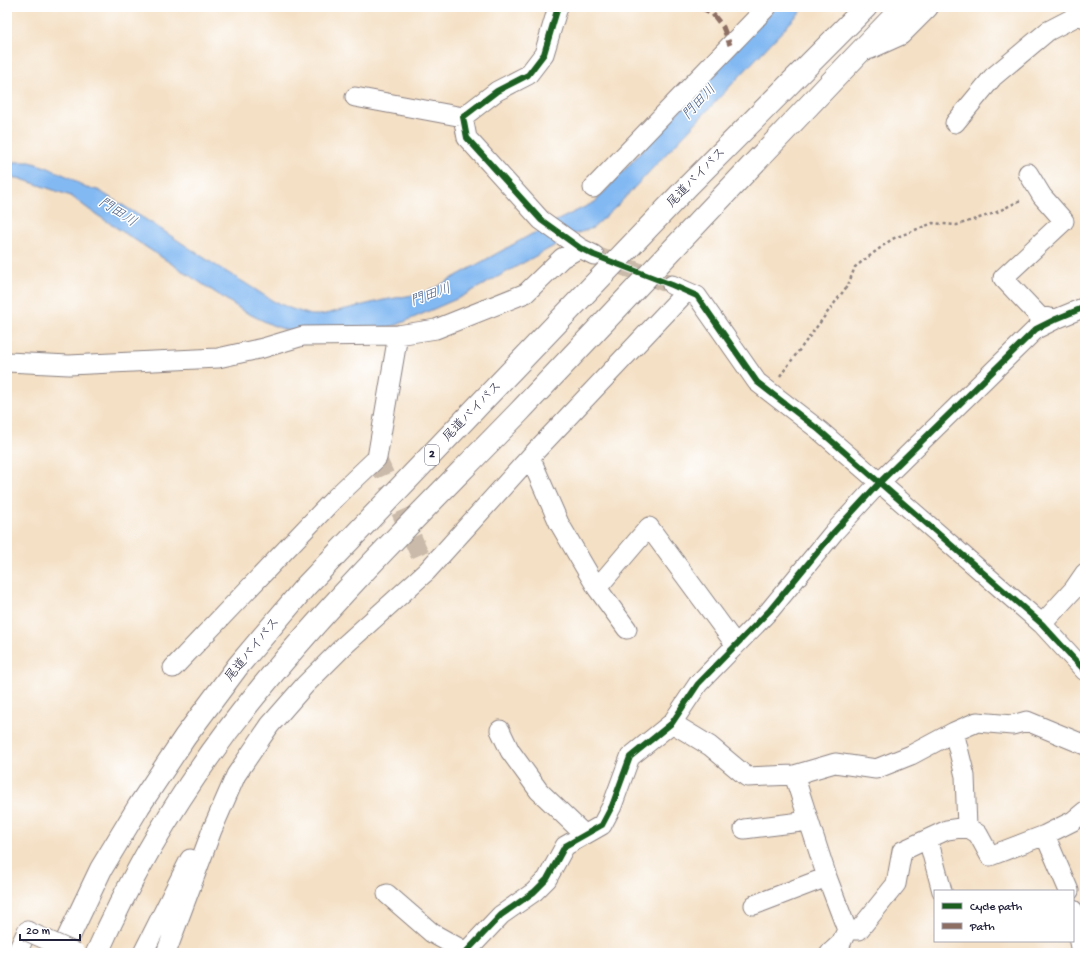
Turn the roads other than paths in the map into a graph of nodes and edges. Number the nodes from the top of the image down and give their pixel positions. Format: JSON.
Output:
{"nodes":[{"id":1,"x":558,"y":7,"type":"edge"},
{"id":2,"x":767,"y":7,"type":"edge"},
{"id":3,"x":903,"y":7,"type":"edge"},
{"id":4,"x":927,"y":7,"type":"edge"},
{"id":5,"x":861,"y":11,"type":"edge"},
{"id":6,"x":1085,"y":18,"type":"edge"},
{"id":7,"x":860,"y":52,"type":"junction"},
{"id":8,"x":355,"y":97,"type":"dead end"},
{"id":9,"x":463,"y":117,"type":"junction"},
{"id":10,"x":955,"y":123,"type":"dead end"},
{"id":11,"x":1028,"y":173,"type":"dead end"},
{"id":12,"x":593,"y":188,"type":"dead end"},
{"id":13,"x":1085,"y":307,"type":"edge"},
{"id":14,"x":1056,"y":319,"type":"junction"},
{"id":15,"x":398,"y":335,"type":"junction"},
{"id":16,"x":7,"y":362,"type":"edge"},
{"id":17,"x":530,"y":457,"type":"junction"},
{"id":18,"x":880,"y":483,"type":"junction"},
{"id":19,"x":1085,"y":573,"type":"edge"},
{"id":20,"x":597,"y":588,"type":"junction"},
{"id":21,"x":1042,"y":624,"type":"junction"},
{"id":22,"x":627,"y":629,"type":"dead end"},
{"id":23,"x":736,"y":645,"type":"junction"},
{"id":24,"x":173,"y":668,"type":"dead end"},
{"id":25,"x":1085,"y":671,"type":"edge"},
{"id":26,"x":672,"y":723,"type":"junction"},
{"id":27,"x":500,"y":730,"type":"dead end"},
{"id":28,"x":954,"y":732,"type":"junction"},
{"id":29,"x":1085,"y":745,"type":"edge"},
{"id":30,"x":794,"y":774,"type":"junction"},
{"id":31,"x":1085,"y":811,"type":"edge"},
{"id":32,"x":809,"y":821,"type":"junction"},
{"id":33,"x":967,"y":827,"type":"junction"},
{"id":34,"x":744,"y":829,"type":"dead end"},
{"id":35,"x":212,"y":830,"type":"junction"},
{"id":36,"x":585,"y":835,"type":"junction"},
{"id":37,"x":1045,"y":835,"type":"junction"},
{"id":38,"x":928,"y":839,"type":"junction"},
{"id":39,"x":827,"y":877,"type":"junction"},
{"id":40,"x":942,"y":890,"type":"edge"},
{"id":41,"x":1069,"y":890,"type":"edge"},
{"id":42,"x":387,"y":894,"type":"dead end"},
{"id":43,"x":754,"y":905,"type":"dead end"},
{"id":44,"x":1074,"y":915,"type":"edge"},
{"id":45,"x":847,"y":930,"type":"junction"},
{"id":46,"x":466,"y":952,"type":"edge"},
{"id":47,"x":17,"y":953,"type":"edge"},
{"id":48,"x":61,"y":953,"type":"edge"},
{"id":49,"x":76,"y":953,"type":"edge"},
{"id":50,"x":97,"y":953,"type":"edge"},
{"id":51,"x":142,"y":953,"type":"edge"},
{"id":52,"x":166,"y":953,"type":"edge"},
{"id":53,"x":830,"y":953,"type":"edge"},
{"id":54,"x":1081,"y":953,"type":"edge"}],
"edges":[{"from":1,"to":9,"type":"street"},
{"from":2,"to":12,"type":"street"},
{"from":3,"to":7,"type":"highway"},
{"from":4,"to":7,"type":"highway"},
{"from":5,"to":48,"type":"highway","name":"尾道バイパス","number":"2"},
{"from":6,"to":10,"type":"street"},
{"from":7,"to":50,"type":"highway"},
{"from":8,"to":9,"type":"street"},
{"from":9,"to":15,"type":"street"},
{"from":11,"to":14,"type":"street"},
{"from":13,"to":14,"type":"street"},
{"from":14,"to":18,"type":"street"},
{"from":15,"to":16,"type":"street"},
{"from":15,"to":24,"type":"street"},
{"from":17,"to":18,"type":"street"},
{"from":17,"to":20,"type":"street"},
{"from":17,"to":35,"type":"street"},
{"from":18,"to":21,"type":"street"},
{"from":18,"to":23,"type":"street"},
{"from":19,"to":21,"type":"street"},
{"from":20,"to":22,"type":"street"},
{"from":20,"to":23,"type":"street"},
{"from":21,"to":25,"type":"street"},
{"from":23,"to":26,"type":"street"},
{"from":26,"to":30,"type":"street"},
{"from":26,"to":36,"type":"street"},
{"from":27,"to":36,"type":"street"},
{"from":28,"to":29,"type":"street"},
{"from":28,"to":30,"type":"street"},
{"from":28,"to":33,"type":"street"},
{"from":30,"to":32,"type":"street"},
{"from":31,"to":37,"type":"street"},
{"from":32,"to":34,"type":"street"},
{"from":32,"to":39,"type":"street"},
{"from":33,"to":37,"type":"street"},
{"from":33,"to":38,"type":"street"},
{"from":35,"to":51,"type":"street"},
{"from":35,"to":52,"type":"street"},
{"from":36,"to":46,"type":"street"},
{"from":37,"to":41,"type":"street"},
{"from":38,"to":40,"type":"street"},
{"from":38,"to":45,"type":"street"},
{"from":39,"to":43,"type":"street"},
{"from":39,"to":45,"type":"street"},
{"from":42,"to":46,"type":"street"},
{"from":44,"to":54,"type":"street"},
{"from":45,"to":53,"type":"street"},
{"from":47,"to":49,"type":"street","bridge":true}]}
